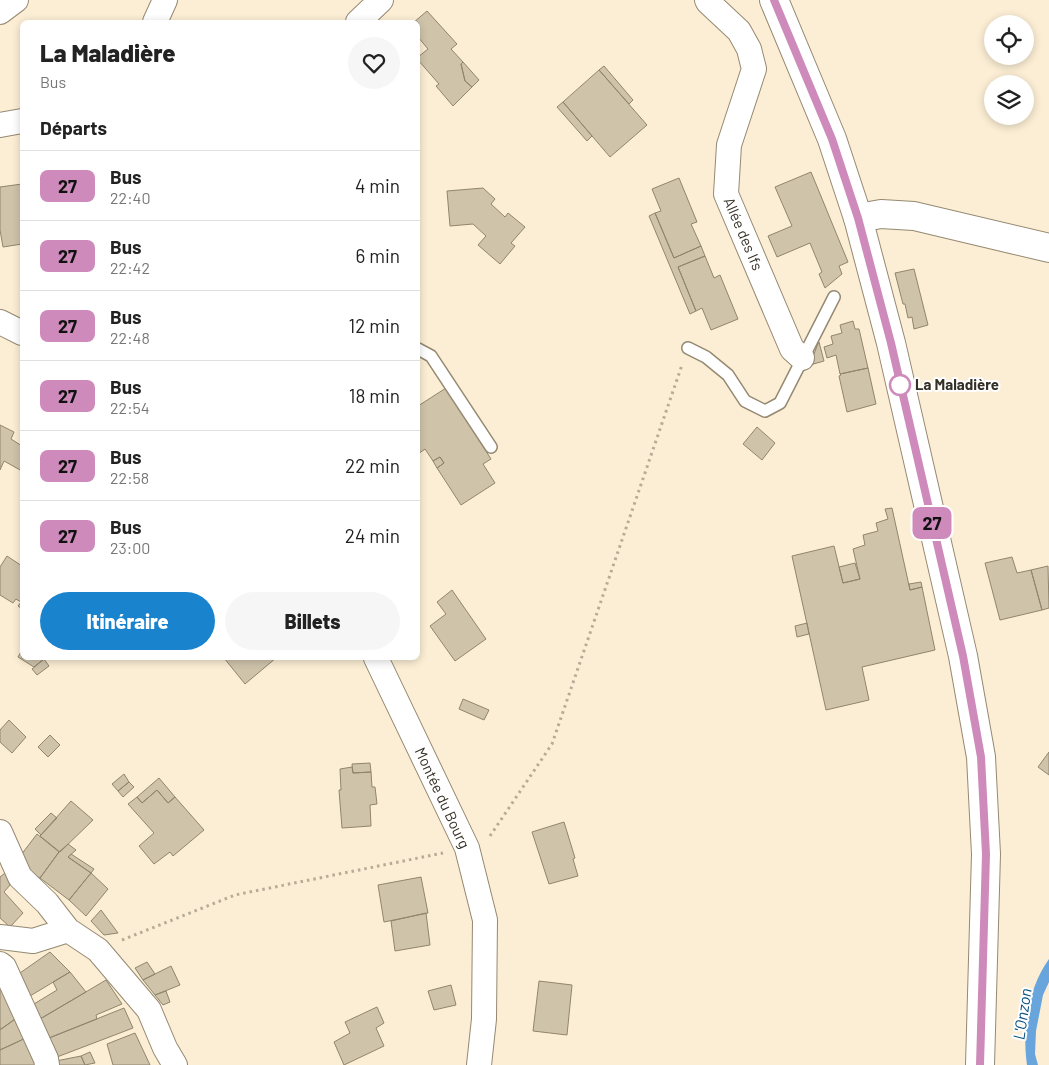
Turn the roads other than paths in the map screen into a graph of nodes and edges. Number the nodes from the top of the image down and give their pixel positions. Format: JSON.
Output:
{"nodes":[{"id":1,"x":16,"y":0,"type":"edge"},
{"id":2,"x":165,"y":0,"type":"edge"},
{"id":3,"x":381,"y":0,"type":"edge"},
{"id":4,"x":707,"y":0,"type":"edge"},
{"id":5,"x":774,"y":0,"type":"edge"},
{"id":6,"x":0,"y":12,"type":"edge"},
{"id":7,"x":155,"y":20,"type":"edge"},
{"id":8,"x":360,"y":20,"type":"edge"},
{"id":9,"x":20,"y":121,"type":"edge"},
{"id":10,"x":0,"y":125,"type":"edge"},
{"id":11,"x":858,"y":218,"type":"junction"},
{"id":12,"x":1049,"y":248,"type":"edge"},
{"id":13,"x":834,"y":297,"type":"dead end"},
{"id":14,"x":0,"y":322,"type":"edge"},
{"id":15,"x":20,"y":332,"type":"edge"},
{"id":16,"x":688,"y":348,"type":"road end"},
{"id":17,"x":420,"y":350,"type":"edge"},
{"id":18,"x":802,"y":358,"type":"junction"},
{"id":19,"x":492,"y":447,"type":"dead end"},
{"id":20,"x":377,"y":660,"type":"edge"},
{"id":21,"x":0,"y":832,"type":"edge"},
{"id":22,"x":68,"y":930,"type":"junction"},
{"id":23,"x":0,"y":937,"type":"edge"},
{"id":24,"x":0,"y":964,"type":"edge"},
{"id":25,"x":47,"y":1065,"type":"edge"},
{"id":26,"x":175,"y":1065,"type":"edge"},
{"id":27,"x":479,"y":1065,"type":"edge"},
{"id":28,"x":980,"y":1065,"type":"edge"}],
"edges":[{"from":1,"to":6,"type":"street"},
{"from":2,"to":7,"type":"street"},
{"from":3,"to":8,"type":"street"},
{"from":4,"to":18,"type":"street","name":"Allée des Ifs"},
{"from":5,"to":11,"type":"main road"},
{"from":9,"to":10,"type":"street"},
{"from":11,"to":12,"type":"main road"},
{"from":11,"to":28,"type":"main road"},
{"from":13,"to":18,"type":"lane"},
{"from":14,"to":15,"type":"street"},
{"from":16,"to":18,"type":"lane"},
{"from":17,"to":19,"type":"lane"},
{"from":20,"to":27,"type":"street","name":"Montée du Bourg"},
{"from":21,"to":22,"type":"street"},
{"from":22,"to":23,"type":"street"},
{"from":22,"to":26,"type":"street"},
{"from":24,"to":25,"type":"street"}]}
